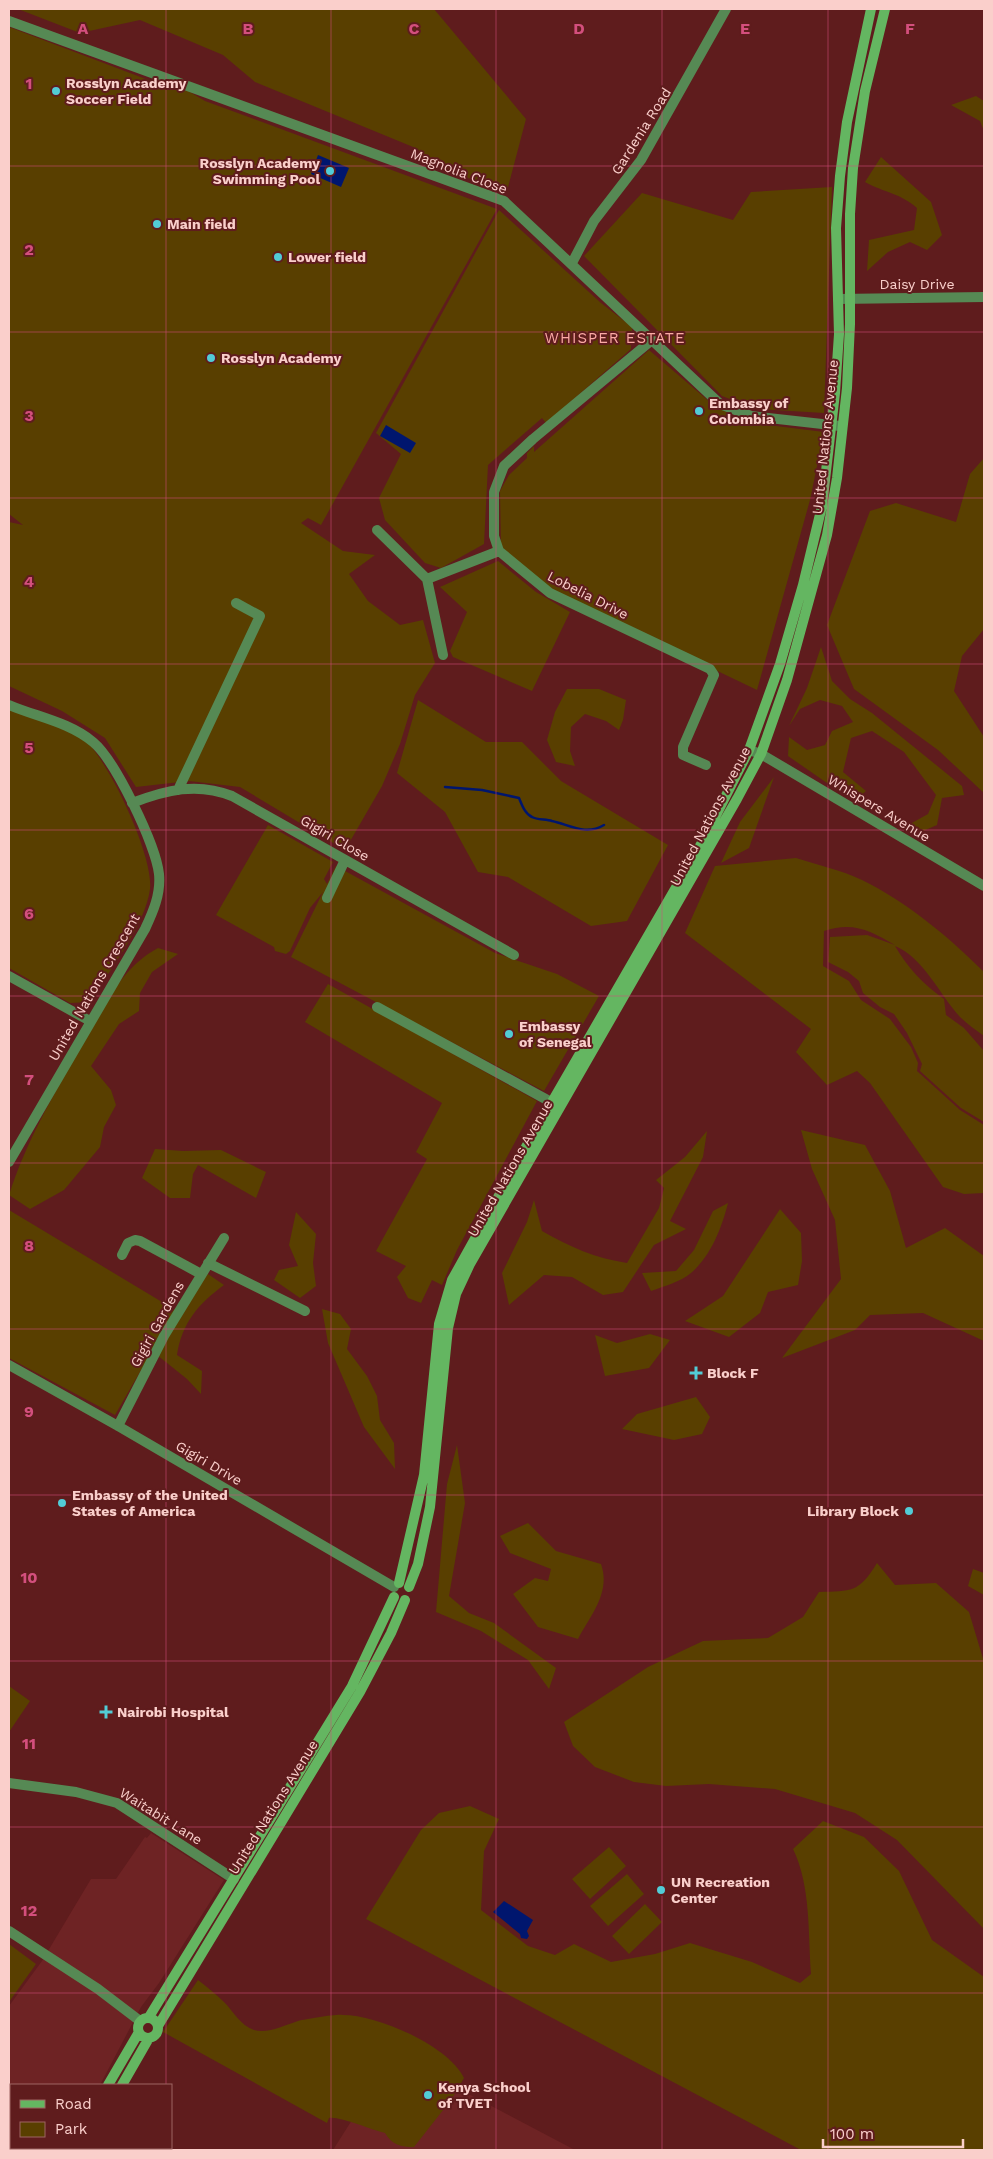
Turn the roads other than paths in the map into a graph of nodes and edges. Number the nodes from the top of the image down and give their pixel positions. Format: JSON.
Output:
{"nodes":[{"id":1,"x":726,"y":9,"type":"edge"},
{"id":2,"x":872,"y":9,"type":"edge"},
{"id":3,"x":885,"y":9,"type":"edge"},
{"id":4,"x":9,"y":21,"type":"edge"},
{"id":5,"x":572,"y":263,"type":"junction"},
{"id":6,"x":984,"y":297,"type":"edge"},
{"id":7,"x":844,"y":299,"type":"junction"},
{"id":8,"x":652,"y":340,"type":"junction"},
{"id":9,"x":837,"y":426,"type":"junction"},
{"id":10,"x":377,"y":530,"type":"dead end"},
{"id":11,"x":499,"y":552,"type":"junction"},
{"id":12,"x":426,"y":579,"type":"junction"},
{"id":13,"x":236,"y":603,"type":"dead end"},
{"id":14,"x":443,"y":655,"type":"dead end"},
{"id":15,"x":9,"y":705,"type":"edge"},
{"id":16,"x":749,"y":750,"type":"junction"},
{"id":17,"x":761,"y":754,"type":"junction"},
{"id":18,"x":706,"y":765,"type":"dead end"},
{"id":19,"x":178,"y":790,"type":"junction"},
{"id":20,"x":132,"y":803,"type":"junction"},
{"id":21,"x":345,"y":860,"type":"junction"},
{"id":22,"x":984,"y":886,"type":"edge"},
{"id":23,"x":327,"y":898,"type":"dead end"},
{"id":24,"x":514,"y":955,"type":"dead end"},
{"id":25,"x":9,"y":976,"type":"edge"},
{"id":26,"x":377,"y":1007,"type":"dead end"},
{"id":27,"x":90,"y":1022,"type":"junction"},
{"id":28,"x":598,"y":1032,"type":"junction"},
{"id":29,"x":552,"y":1102,"type":"junction"},
{"id":30,"x":9,"y":1162,"type":"edge"},
{"id":31,"x":224,"y":1238,"type":"dead end"},
{"id":32,"x":122,"y":1255,"type":"dead end"},
{"id":33,"x":208,"y":1263,"type":"junction"},
{"id":34,"x":201,"y":1274,"type":"junction"},
{"id":35,"x":305,"y":1311,"type":"dead end"},
{"id":36,"x":9,"y":1365,"type":"edge"},
{"id":37,"x":118,"y":1426,"type":"junction"},
{"id":38,"x":399,"y":1588,"type":"junction"},
{"id":39,"x":9,"y":1783,"type":"edge"},
{"id":40,"x":234,"y":1879,"type":"junction"},
{"id":41,"x":9,"y":1931,"type":"edge"},
{"id":42,"x":142,"y":2023,"type":"junction"},
{"id":43,"x":158,"y":2026,"type":"junction"},
{"id":44,"x":149,"y":2038,"type":"junction"},
{"id":45,"x":109,"y":2084,"type":"edge"},
{"id":46,"x":123,"y":2084,"type":"edge"}],
"edges":[{"from":1,"to":5,"type":"street","name":"Gardenia Road"},
{"from":2,"to":7,"type":"street","name":"United Nations Avenue"},
{"from":3,"to":7,"type":"street","name":"United Nations Avenue"},
{"from":4,"to":5,"type":"street","name":"Magnolia Close"},
{"from":5,"to":8,"type":"street","name":"Magnolia Close"},
{"from":6,"to":7,"type":"street","name":"Daisy Drive"},
{"from":7,"to":9,"type":"street","name":"United Nations Avenue"},
{"from":7,"to":9,"type":"street","name":"United Nations Avenue"},
{"from":8,"to":9,"type":"street","name":"Magnolia Close"},
{"from":8,"to":11,"type":"street"},
{"from":9,"to":16,"type":"street","name":"United Nations Avenue"},
{"from":9,"to":17,"type":"street","name":"United Nations Avenue"},
{"from":10,"to":12,"type":"street"},
{"from":11,"to":12,"type":"street"},
{"from":11,"to":18,"type":"street","name":"Lobelia Drive"},
{"from":12,"to":14,"type":"street"},
{"from":13,"to":19,"type":"street"},
{"from":15,"to":20,"type":"street","name":"United Nations Crescent"},
{"from":16,"to":17,"type":"street","name":"Whispers Avenue"},
{"from":16,"to":28,"type":"street","name":"United Nations Avenue"},
{"from":17,"to":22,"type":"street","name":"Whispers Avenue"},
{"from":17,"to":28,"type":"street","name":"United Nations Avenue"},
{"from":19,"to":20,"type":"street","name":"Gigiri Close"},
{"from":19,"to":21,"type":"street","name":"Gigiri Close"},
{"from":20,"to":27,"type":"street","name":"United Nations Crescent"},
{"from":21,"to":23,"type":"street"},
{"from":21,"to":24,"type":"street","name":"Gigiri Close"},
{"from":25,"to":27,"type":"street"},
{"from":26,"to":29,"type":"street"},
{"from":27,"to":30,"type":"street","name":"United Nations Crescent"},
{"from":28,"to":29,"type":"street","name":"United Nations Avenue"},
{"from":28,"to":38,"type":"street","name":"United Nations Avenue"},
{"from":29,"to":38,"type":"street","name":"United Nations Avenue"},
{"from":31,"to":33,"type":"street","name":"Gigiri Gardens"},
{"from":32,"to":34,"type":"street"},
{"from":33,"to":34,"type":"street","name":"Gigiri Gardens"},
{"from":33,"to":35,"type":"street"},
{"from":34,"to":37,"type":"street","name":"Gigiri Gardens"},
{"from":36,"to":37,"type":"street","name":"Gigiri Drive"},
{"from":37,"to":38,"type":"street","name":"Gigiri Drive"},
{"from":38,"to":40,"type":"street","name":"United Nations Avenue"},
{"from":38,"to":43,"type":"street","name":"United Nations Avenue"},
{"from":39,"to":40,"type":"street","name":"Waitabit Lane"},
{"from":40,"to":42,"type":"street","name":"United Nations Avenue"},
{"from":41,"to":42,"type":"street"},
{"from":42,"to":43,"type":"street"},
{"from":42,"to":44,"type":"street"},
{"from":42,"to":45,"type":"street","name":"United Nations Avenue"},
{"from":43,"to":44,"type":"street"},
{"from":44,"to":46,"type":"street"}]}
